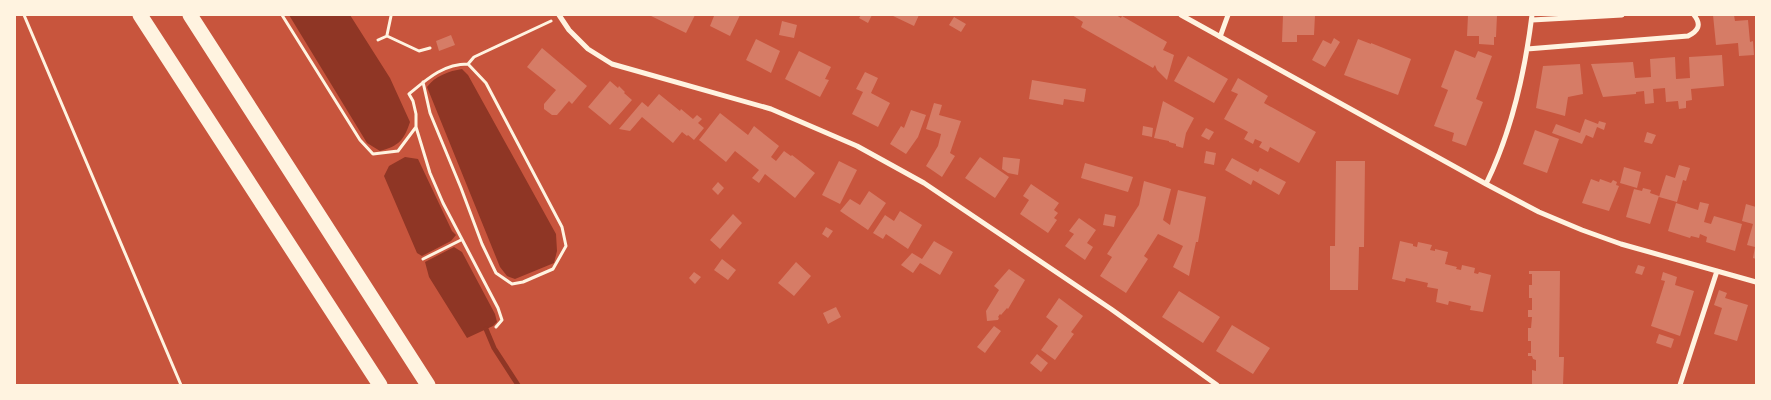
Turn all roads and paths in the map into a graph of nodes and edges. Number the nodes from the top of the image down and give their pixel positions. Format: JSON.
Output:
{"nodes":[{"id":1,"x":24,"y":15,"type":"edge"},
{"id":2,"x":140,"y":15,"type":"edge"},
{"id":3,"x":190,"y":15,"type":"edge"},
{"id":4,"x":282,"y":15,"type":"edge"},
{"id":5,"x":395,"y":15,"type":"edge"},
{"id":6,"x":1181,"y":15,"type":"edge"},
{"id":7,"x":1228,"y":15,"type":"edge"},
{"id":8,"x":1622,"y":15,"type":"edge"},
{"id":9,"x":1694,"y":15,"type":"edge"},
{"id":10,"x":390,"y":16,"type":"edge"},
{"id":11,"x":560,"y":16,"type":"edge"},
{"id":12,"x":1532,"y":18,"type":"edge"},
{"id":13,"x":387,"y":36,"type":"junction"},
{"id":14,"x":1220,"y":37,"type":"junction"},
{"id":15,"x":378,"y":40,"type":"dead end"},
{"id":16,"x":430,"y":48,"type":"dead end"},
{"id":17,"x":1527,"y":49,"type":"junction"},
{"id":18,"x":468,"y":64,"type":"junction"},
{"id":19,"x":423,"y":82,"type":"junction"},
{"id":20,"x":416,"y":127,"type":"junction"},
{"id":21,"x":1486,"y":184,"type":"junction"},
{"id":22,"x":462,"y":240,"type":"junction"},
{"id":23,"x":423,"y":259,"type":"dead end"},
{"id":24,"x":1717,"y":271,"type":"junction"},
{"id":25,"x":1756,"y":282,"type":"edge"},
{"id":26,"x":496,"y":327,"type":"dead end"},
{"id":27,"x":181,"y":385,"type":"edge"},
{"id":28,"x":380,"y":385,"type":"edge"},
{"id":29,"x":428,"y":385,"type":"edge"},
{"id":30,"x":1217,"y":385,"type":"edge"},
{"id":31,"x":1680,"y":385,"type":"edge"}],
"edges":[{"from":1,"to":27,"type":"path"},
{"from":2,"to":28,"type":"highway"},
{"from":3,"to":29,"type":"highway"},
{"from":4,"to":20,"type":"path"},
{"from":5,"to":10,"type":"path"},
{"from":6,"to":14,"type":"street"},
{"from":7,"to":14,"type":"street"},
{"from":8,"to":12,"type":"street"},
{"from":9,"to":17,"type":"street"},
{"from":10,"to":13,"type":"path"},
{"from":11,"to":18,"type":"path"},
{"from":11,"to":30,"type":"street"},
{"from":12,"to":17,"type":"street"},
{"from":13,"to":15,"type":"path"},
{"from":13,"to":16,"type":"path"},
{"from":14,"to":21,"type":"street"},
{"from":17,"to":21,"type":"street"},
{"from":18,"to":19,"type":"path"},
{"from":18,"to":19,"type":"path"},
{"from":19,"to":20,"type":"path"},
{"from":20,"to":22,"type":"path"},
{"from":21,"to":24,"type":"street"},
{"from":22,"to":23,"type":"path"},
{"from":22,"to":26,"type":"path"},
{"from":24,"to":25,"type":"street"},
{"from":24,"to":31,"type":"street"}]}
